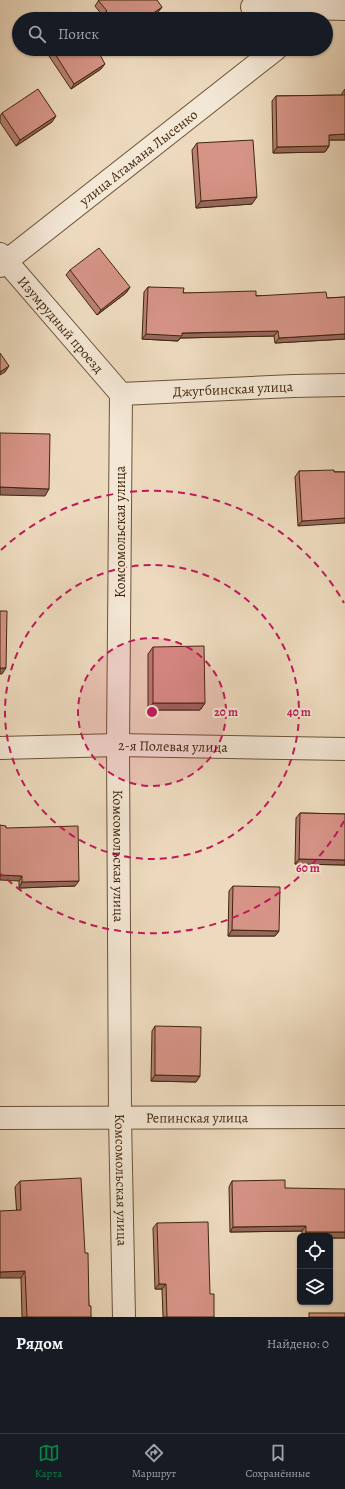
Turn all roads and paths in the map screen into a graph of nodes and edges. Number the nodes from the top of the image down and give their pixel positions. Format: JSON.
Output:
{"nodes":[{"id":1,"x":252,"y":7,"type":"dead end"},
{"id":2,"x":332,"y":9,"type":"edge"},
{"id":3,"x":267,"y":56,"type":"edge"},
{"id":4,"x":2,"y":260,"type":"edge"},
{"id":5,"x":345,"y":385,"type":"edge"},
{"id":6,"x":121,"y":394,"type":"junction"},
{"id":7,"x":118,"y":745,"type":"junction"},
{"id":8,"x":0,"y":748,"type":"edge"},
{"id":9,"x":345,"y":749,"type":"edge"},
{"id":10,"x":345,"y":1117,"type":"edge"},
{"id":11,"x":0,"y":1118,"type":"edge"},
{"id":12,"x":120,"y":1118,"type":"junction"},
{"id":13,"x":124,"y":1317,"type":"edge"}],
"edges":[{"from":1,"to":2,"type":"street"},
{"from":3,"to":4,"type":"street","name":"улица Атамана Лысенко"},
{"from":4,"to":6,"type":"street","name":"Изумрудный проезд"},
{"from":5,"to":6,"type":"street","name":"Джугбинская улица"},
{"from":6,"to":7,"type":"street","name":"Комсомольская улица"},
{"from":7,"to":8,"type":"street","name":"2-я Полевая улица"},
{"from":7,"to":9,"type":"street","name":"2-я Полевая улица"},
{"from":7,"to":12,"type":"street","name":"Комсомольская улица"},
{"from":10,"to":12,"type":"street","name":"Репинская улица"},
{"from":11,"to":12,"type":"street","name":"Репинская улица"},
{"from":12,"to":13,"type":"street","name":"Комсомольская улица"}]}
